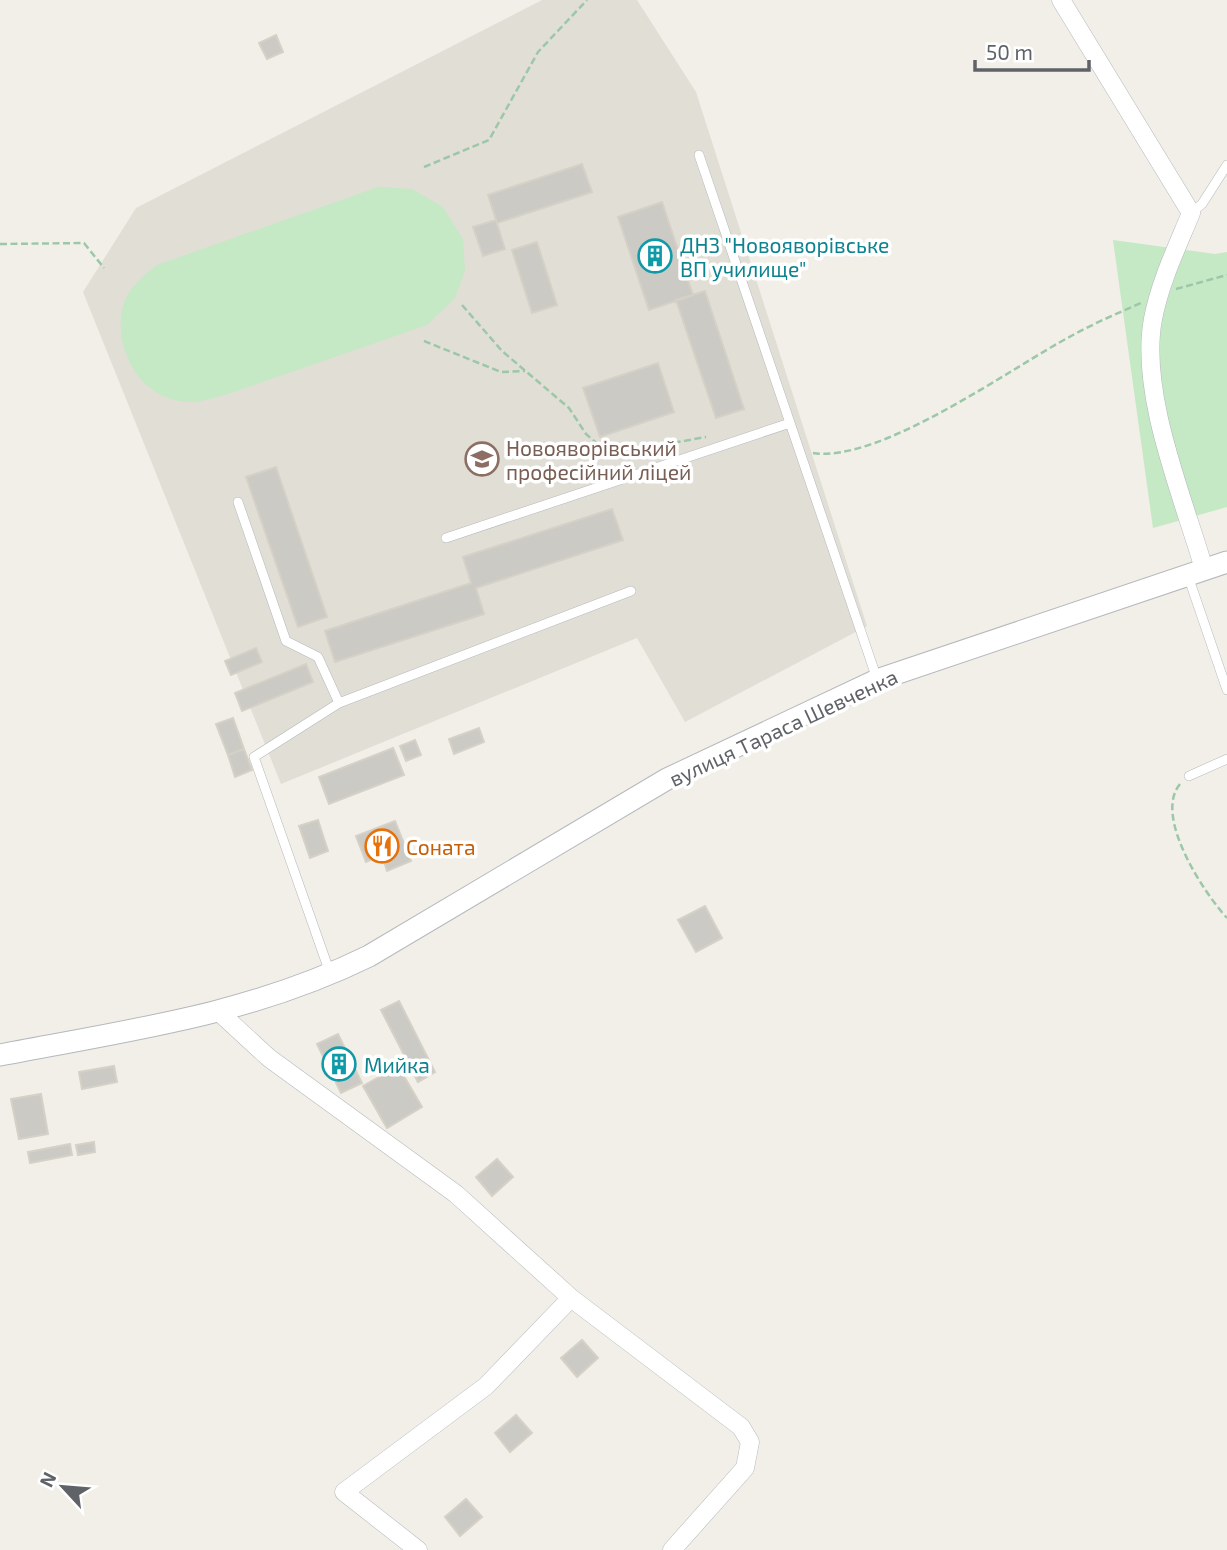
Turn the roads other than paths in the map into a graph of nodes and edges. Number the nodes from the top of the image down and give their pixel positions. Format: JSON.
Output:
{"nodes":[{"id":1,"x":1061,"y":0,"type":"edge"},
{"id":2,"x":699,"y":155,"type":"dead end"},
{"id":3,"x":1227,"y":165,"type":"edge"},
{"id":4,"x":1191,"y":213,"type":"junction"},
{"id":5,"x":790,"y":423,"type":"junction"},
{"id":6,"x":238,"y":502,"type":"dead end"},
{"id":7,"x":446,"y":538,"type":"dead end"},
{"id":8,"x":1227,"y":562,"type":"edge"},
{"id":9,"x":1196,"y":572,"type":"junction"},
{"id":10,"x":631,"y":591,"type":"dead end"},
{"id":11,"x":877,"y":680,"type":"junction"},
{"id":12,"x":1227,"y":691,"type":"edge"},
{"id":13,"x":339,"y":703,"type":"junction"},
{"id":14,"x":1227,"y":760,"type":"edge"},
{"id":15,"x":1189,"y":776,"type":"road end"},
{"id":16,"x":330,"y":975,"type":"junction"},
{"id":17,"x":219,"y":1012,"type":"junction"},
{"id":18,"x":0,"y":1055,"type":"edge"},
{"id":19,"x":571,"y":1298,"type":"junction"},
{"id":20,"x":418,"y":1550,"type":"edge"},
{"id":21,"x":672,"y":1550,"type":"edge"}],
"edges":[{"from":1,"to":4,"type":"street"},
{"from":2,"to":5,"type":"lane"},
{"from":3,"to":4,"type":"lane"},
{"from":4,"to":9,"type":"street"},
{"from":5,"to":7,"type":"lane"},
{"from":5,"to":11,"type":"lane"},
{"from":6,"to":13,"type":"lane"},
{"from":8,"to":9,"type":"street","name":"вулиця Тараса Шевченка"},
{"from":9,"to":11,"type":"street","name":"вулиця Тараса Шевченка"},
{"from":9,"to":12,"type":"lane"},
{"from":10,"to":13,"type":"lane"},
{"from":11,"to":16,"type":"street","name":"вулиця Тараса Шевченка"},
{"from":13,"to":16,"type":"lane"},
{"from":14,"to":15,"type":"lane"},
{"from":16,"to":17,"type":"street","name":"вулиця Тараса Шевченка"},
{"from":17,"to":18,"type":"street","name":"вулиця Тараса Шевченка"},
{"from":17,"to":19,"type":"street"},
{"from":19,"to":20,"type":"street"},
{"from":19,"to":21,"type":"street"}]}
